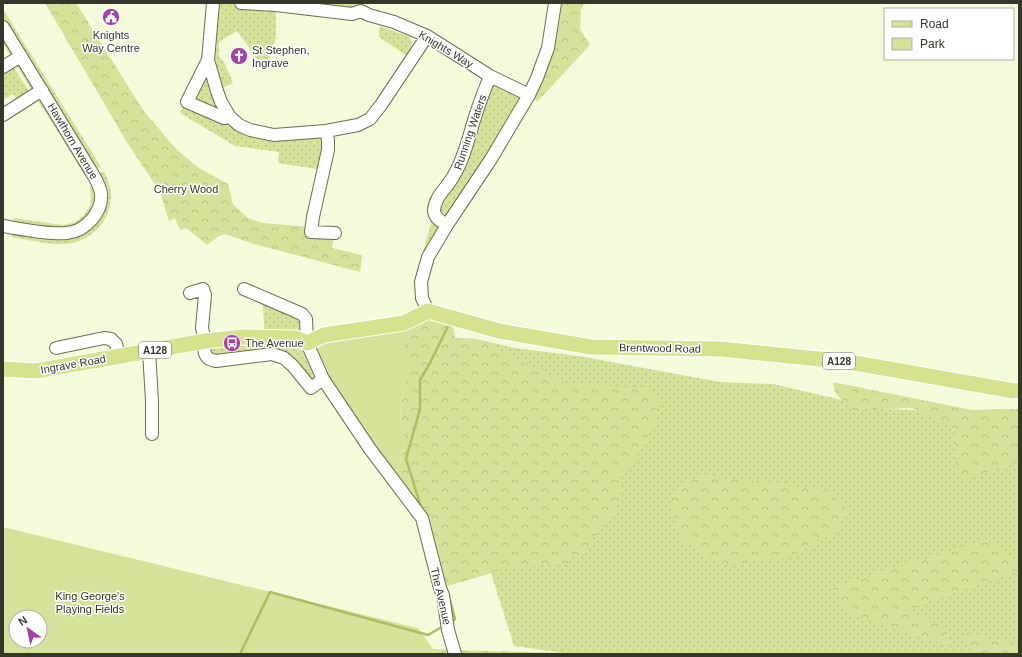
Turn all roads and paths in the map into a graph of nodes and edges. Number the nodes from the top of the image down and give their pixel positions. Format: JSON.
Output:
{"nodes":[{"id":1,"x":213,"y":3,"type":"edge"},
{"id":2,"x":241,"y":3,"type":"edge"},
{"id":3,"x":555,"y":3,"type":"edge"},
{"id":4,"x":363,"y":7,"type":"edge"},
{"id":5,"x":3,"y":27,"type":"edge"},
{"id":6,"x":427,"y":36,"type":"junction"},
{"id":7,"x":21,"y":56,"type":"junction"},
{"id":8,"x":208,"y":60,"type":"junction"},
{"id":9,"x":3,"y":67,"type":"edge"},
{"id":10,"x":490,"y":76,"type":"junction"},
{"id":11,"x":42,"y":90,"type":"junction"},
{"id":12,"x":529,"y":95,"type":"junction"},
{"id":13,"x":3,"y":115,"type":"edge"},
{"id":14,"x":230,"y":117,"type":"junction"},
{"id":15,"x":326,"y":131,"type":"junction"},
{"id":16,"x":447,"y":225,"type":"junction"},
{"id":17,"x":3,"y":226,"type":"edge"},
{"id":18,"x":335,"y":233,"type":"dead end"},
{"id":19,"x":244,"y":289,"type":"dead end"},
{"id":20,"x":190,"y":293,"type":"dead end"},
{"id":21,"x":428,"y":311,"type":"junction"},
{"id":22,"x":204,"y":341,"type":"junction"},
{"id":23,"x":307,"y":343,"type":"junction"},
{"id":24,"x":56,"y":348,"type":"dead end"},
{"id":25,"x":149,"y":351,"type":"junction"},
{"id":26,"x":119,"y":356,"type":"junction"},
{"id":27,"x":3,"y":369,"type":"edge"},
{"id":28,"x":323,"y":379,"type":"junction"},
{"id":29,"x":1019,"y":390,"type":"edge"},
{"id":30,"x":152,"y":434,"type":"dead end"},
{"id":31,"x":454,"y":654,"type":"edge"}],
"edges":[{"from":1,"to":8,"type":"street"},
{"from":2,"to":4,"type":"street","name":"Knights Way"},
{"from":3,"to":12,"type":"street","name":"Running Waters"},
{"from":4,"to":6,"type":"street","name":"Knights Way"},
{"from":5,"to":7,"type":"street","name":"Hawthorn Avenue"},
{"from":6,"to":10,"type":"street","name":"Knights Way"},
{"from":6,"to":15,"type":"street"},
{"from":7,"to":9,"type":"street"},
{"from":7,"to":11,"type":"street","name":"Hawthorn Avenue"},
{"from":8,"to":14,"type":"street"},
{"from":8,"to":14,"type":"street"},
{"from":10,"to":12,"type":"street","name":"Knights Way"},
{"from":10,"to":16,"type":"street","name":"Running Waters"},
{"from":11,"to":13,"type":"street"},
{"from":11,"to":17,"type":"street","name":"Hawthorn Avenue"},
{"from":12,"to":16,"type":"street","name":"Running Waters"},
{"from":14,"to":15,"type":"street"},
{"from":15,"to":18,"type":"street"},
{"from":16,"to":21,"type":"street","name":"Running Waters"},
{"from":19,"to":23,"type":"street"},
{"from":20,"to":22,"type":"street"},
{"from":21,"to":23,"type":"main road"},
{"from":21,"to":29,"type":"main road","name":"Brentwood Road","number":"A128"},
{"from":22,"to":23,"type":"main road","name":"Ingrave Road","number":"A128"},
{"from":22,"to":25,"type":"main road","name":"Ingrave Road","number":"A128"},
{"from":22,"to":28,"type":"street"},
{"from":23,"to":28,"type":"street","name":"The Avenue"},
{"from":24,"to":26,"type":"street","name":"Ingrave Road"},
{"from":25,"to":26,"type":"main road","name":"Ingrave Road","number":"A128"},
{"from":25,"to":30,"type":"street"},
{"from":26,"to":27,"type":"main road","name":"Ingrave Road","number":"A128"},
{"from":28,"to":31,"type":"street","name":"The Avenue"}]}
